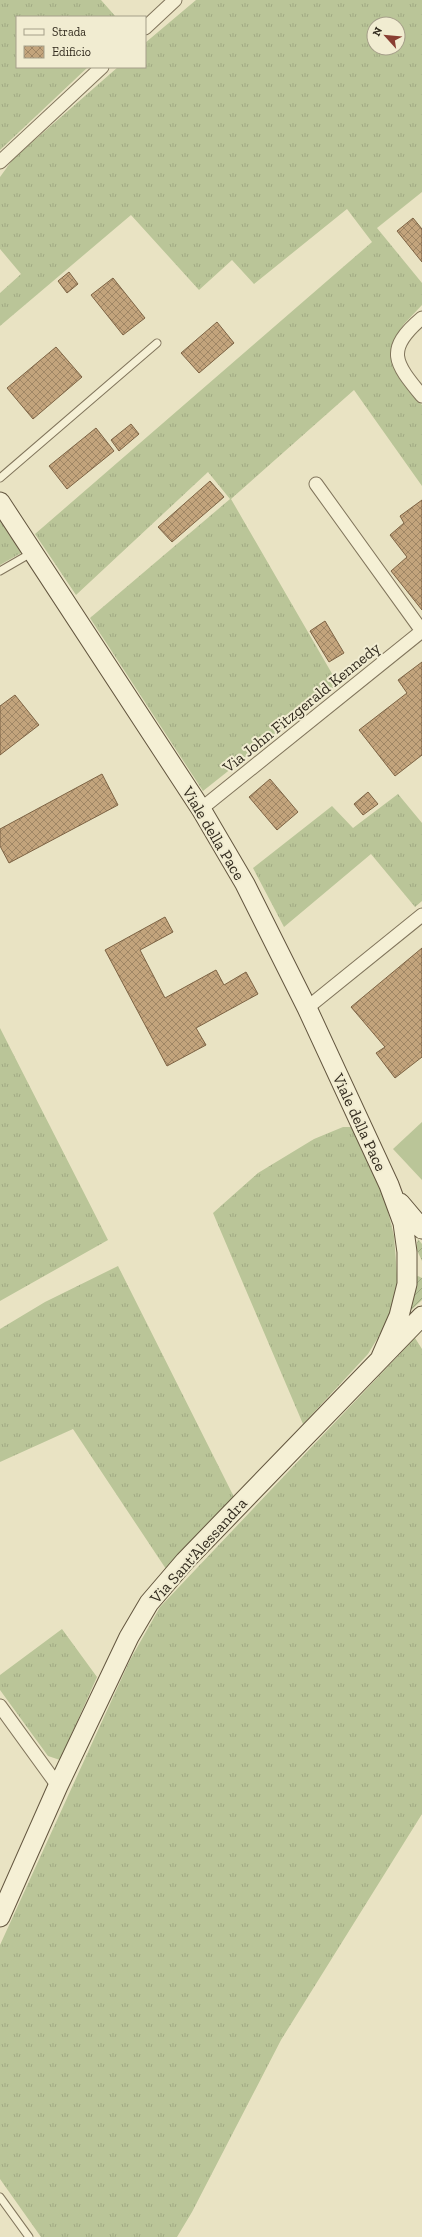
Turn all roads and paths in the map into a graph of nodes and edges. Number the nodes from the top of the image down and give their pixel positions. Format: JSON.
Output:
{"nodes":[{"id":1,"x":175,"y":0,"type":"edge"},
{"id":2,"x":146,"y":27,"type":"edge"},
{"id":3,"x":101,"y":68,"type":"edge"},
{"id":4,"x":0,"y":162,"type":"edge"},
{"id":5,"x":422,"y":318,"type":"edge"},
{"id":6,"x":157,"y":343,"type":"dead end"},
{"id":7,"x":422,"y":396,"type":"edge"},
{"id":8,"x":0,"y":478,"type":"edge"},
{"id":9,"x":316,"y":484,"type":"dead end"},
{"id":10,"x":0,"y":502,"type":"edge"},
{"id":11,"x":33,"y":552,"type":"junction"},
{"id":12,"x":0,"y":571,"type":"edge"},
{"id":13,"x":422,"y":631,"type":"edge"},
{"id":14,"x":201,"y":809,"type":"junction"},
{"id":15,"x":422,"y":915,"type":"edge"},
{"id":16,"x":307,"y":1008,"type":"junction"},
{"id":17,"x":389,"y":1185,"type":"junction"},
{"id":18,"x":422,"y":1229,"type":"edge"},
{"id":19,"x":407,"y":1252,"type":"junction"},
{"id":20,"x":422,"y":1271,"type":"edge"},
{"id":21,"x":422,"y":1316,"type":"edge"},
{"id":22,"x":381,"y":1357,"type":"junction"},
{"id":23,"x":0,"y":1706,"type":"edge"},
{"id":24,"x":58,"y":1786,"type":"junction"},
{"id":25,"x":1,"y":1910,"type":"edge"},
{"id":26,"x":0,"y":2197,"type":"edge"},
{"id":27,"x":29,"y":2237,"type":"edge"}],
"edges":[{"from":1,"to":2,"type":"street"},
{"from":3,"to":4,"type":"street"},
{"from":5,"to":7,"type":"street"},
{"from":6,"to":8,"type":"lane"},
{"from":9,"to":13,"type":"street"},
{"from":10,"to":11,"type":"street","name":"Viale della Pace"},
{"from":11,"to":12,"type":"lane"},
{"from":11,"to":14,"type":"street","name":"Viale della Pace"},
{"from":13,"to":14,"type":"street","name":"Via John Fitzgerald Kennedy"},
{"from":14,"to":16,"type":"street","name":"Viale della Pace"},
{"from":15,"to":16,"type":"street"},
{"from":16,"to":17,"type":"street","name":"Viale della Pace"},
{"from":17,"to":18,"type":"street"},
{"from":17,"to":19,"type":"street"},
{"from":19,"to":20,"type":"street"},
{"from":19,"to":22,"type":"street"},
{"from":21,"to":22,"type":"street","name":"Via Sant'Alessandra"},
{"from":22,"to":24,"type":"street","name":"Via Sant'Alessandra"},
{"from":23,"to":24,"type":"street"},
{"from":24,"to":25,"type":"street","name":"Via Sant'Alessandra"},
{"from":26,"to":27,"type":"lane"}]}
